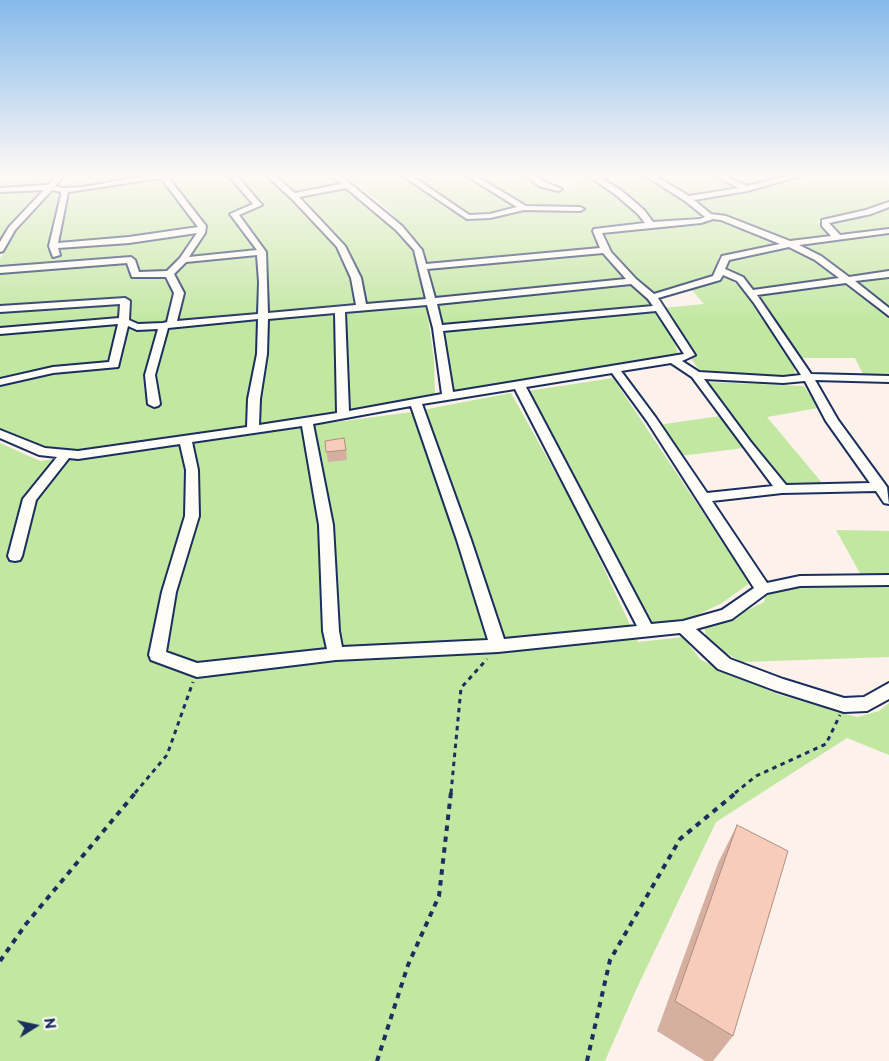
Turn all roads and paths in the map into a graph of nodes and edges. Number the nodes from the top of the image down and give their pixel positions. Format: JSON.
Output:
{"nodes":[{"id":1,"x":15,"y":226,"type":"edge"},
{"id":2,"x":58,"y":226,"type":"edge"},
{"id":3,"x":202,"y":226,"type":"edge"},
{"id":4,"x":243,"y":226,"type":"edge"},
{"id":5,"x":321,"y":226,"type":"edge"},
{"id":6,"x":396,"y":226,"type":"edge"},
{"id":7,"x":651,"y":226,"type":"joint"},
{"id":8,"x":656,"y":226,"type":"edge"},
{"id":9,"x":741,"y":226,"type":"edge"},
{"id":10,"x":828,"y":226,"type":"edge"},
{"id":11,"x":202,"y":229,"type":"junction"},
{"id":12,"x":889,"y":232,"type":"edge"},
{"id":13,"x":836,"y":237,"type":"junction"},
{"id":14,"x":3,"y":238,"type":"edge"},
{"id":15,"x":790,"y":244,"type":"junction"},
{"id":16,"x":53,"y":246,"type":"junction"},
{"id":17,"x":0,"y":250,"type":"edge"},
{"id":18,"x":606,"y":250,"type":"junction"},
{"id":19,"x":262,"y":252,"type":"junction"},
{"id":20,"x":183,"y":260,"type":"junction"},
{"id":21,"x":59,"y":264,"type":"junction"},
{"id":22,"x":423,"y":267,"type":"junction"},
{"id":23,"x":0,"y":270,"type":"edge"},
{"id":24,"x":720,"y":270,"type":"junction"},
{"id":25,"x":169,"y":274,"type":"junction"},
{"id":26,"x":889,"y":274,"type":"edge"},
{"id":27,"x":848,"y":280,"type":"junction"},
{"id":28,"x":633,"y":281,"type":"junction"},
{"id":29,"x":751,"y":293,"type":"junction"},
{"id":30,"x":652,"y":297,"type":"junction"},
{"id":31,"x":432,"y":301,"type":"junction"},
{"id":32,"x":361,"y":306,"type":"junction"},
{"id":33,"x":340,"y":308,"type":"junction"},
{"id":34,"x":659,"y":308,"type":"junction"},
{"id":35,"x":0,"y":309,"type":"edge"},
{"id":36,"x":889,"y":313,"type":"edge"},
{"id":37,"x":263,"y":315,"type":"junction"},
{"id":38,"x":124,"y":322,"type":"junction"},
{"id":39,"x":167,"y":325,"type":"junction"},
{"id":40,"x":438,"y":328,"type":"junction"},
{"id":41,"x":0,"y":331,"type":"edge"},
{"id":42,"x":673,"y":360,"type":"junction"},
{"id":43,"x":614,"y":369,"type":"junction"},
{"id":44,"x":696,"y":375,"type":"junction"},
{"id":45,"x":808,"y":377,"type":"junction"},
{"id":46,"x":889,"y":379,"type":"edge"},
{"id":47,"x":0,"y":382,"type":"edge"},
{"id":48,"x":519,"y":384,"type":"junction"},
{"id":49,"x":448,"y":396,"type":"junction"},
{"id":50,"x":415,"y":402,"type":"junction"},
{"id":51,"x":154,"y":404,"type":"dead end"},
{"id":52,"x":344,"y":415,"type":"junction"},
{"id":53,"x":306,"y":422,"type":"junction"},
{"id":54,"x":253,"y":429,"type":"junction"},
{"id":55,"x":0,"y":434,"type":"edge"},
{"id":56,"x":184,"y":439,"type":"junction"},
{"id":57,"x":66,"y":454,"type":"junction"},
{"id":58,"x":881,"y":487,"type":"junction"},
{"id":59,"x":782,"y":489,"type":"junction"},
{"id":60,"x":703,"y":498,"type":"junction"},
{"id":61,"x":889,"y":500,"type":"edge"},
{"id":62,"x":15,"y":556,"type":"dead end"},
{"id":63,"x":889,"y":580,"type":"edge"},
{"id":64,"x":763,"y":589,"type":"junction"},
{"id":65,"x":683,"y":627,"type":"junction"},
{"id":66,"x":647,"y":631,"type":"junction"},
{"id":67,"x":498,"y":646,"type":"junction"},
{"id":68,"x":336,"y":654,"type":"junction"},
{"id":69,"x":197,"y":670,"type":"junction"},
{"id":70,"x":889,"y":690,"type":"edge"},
{"id":71,"x":844,"y":705,"type":"junction"},
{"id":72,"x":0,"y":962,"type":"edge"},
{"id":73,"x":377,"y":1061,"type":"edge"},
{"id":74,"x":587,"y":1061,"type":"edge"}],
"edges":[{"from":1,"to":14,"type":"lane"},
{"from":2,"to":16,"type":"lane"},
{"from":3,"to":11,"type":"lane"},
{"from":4,"to":19,"type":"lane"},
{"from":5,"to":32,"type":"lane"},
{"from":6,"to":22,"type":"lane"},
{"from":7,"to":8,"type":"lane"},
{"from":7,"to":18,"type":"lane"},
{"from":9,"to":15,"type":"lane"},
{"from":10,"to":13,"type":"lane"},
{"from":11,"to":16,"type":"lane"},
{"from":11,"to":20,"type":"lane"},
{"from":12,"to":13,"type":"lane"},
{"from":13,"to":15,"type":"lane"},
{"from":14,"to":17,"type":"lane"},
{"from":15,"to":24,"type":"lane"},
{"from":15,"to":27,"type":"lane"},
{"from":16,"to":21,"type":"lane"},
{"from":18,"to":22,"type":"lane"},
{"from":18,"to":28,"type":"lane"},
{"from":19,"to":20,"type":"lane"},
{"from":19,"to":37,"type":"lane"},
{"from":20,"to":25,"type":"lane"},
{"from":21,"to":23,"type":"lane"},
{"from":21,"to":25,"type":"lane"},
{"from":22,"to":31,"type":"lane"},
{"from":24,"to":29,"type":"lane"},
{"from":24,"to":30,"type":"lane"},
{"from":25,"to":39,"type":"lane"},
{"from":26,"to":27,"type":"lane"},
{"from":27,"to":29,"type":"lane"},
{"from":27,"to":36,"type":"lane"},
{"from":28,"to":30,"type":"lane"},
{"from":28,"to":31,"type":"lane"},
{"from":29,"to":45,"type":"lane"},
{"from":30,"to":34,"type":"lane"},
{"from":31,"to":32,"type":"lane"},
{"from":31,"to":40,"type":"lane"},
{"from":32,"to":33,"type":"lane"},
{"from":33,"to":37,"type":"lane"},
{"from":33,"to":52,"type":"lane"},
{"from":34,"to":40,"type":"lane"},
{"from":34,"to":42,"type":"lane"},
{"from":35,"to":38,"type":"lane"},
{"from":37,"to":39,"type":"lane"},
{"from":37,"to":54,"type":"lane"},
{"from":38,"to":39,"type":"lane"},
{"from":38,"to":41,"type":"lane"},
{"from":38,"to":47,"type":"lane"},
{"from":39,"to":51,"type":"lane"},
{"from":40,"to":49,"type":"lane"},
{"from":42,"to":43,"type":"lane"},
{"from":42,"to":44,"type":"lane"},
{"from":43,"to":48,"type":"lane"},
{"from":43,"to":60,"type":"lane"},
{"from":44,"to":45,"type":"lane"},
{"from":44,"to":59,"type":"lane"},
{"from":45,"to":46,"type":"lane"},
{"from":45,"to":58,"type":"lane"},
{"from":48,"to":49,"type":"lane"},
{"from":48,"to":66,"type":"lane"},
{"from":49,"to":50,"type":"lane"},
{"from":50,"to":52,"type":"lane"},
{"from":50,"to":67,"type":"lane"},
{"from":52,"to":53,"type":"lane"},
{"from":53,"to":54,"type":"lane"},
{"from":53,"to":68,"type":"lane"},
{"from":54,"to":56,"type":"lane"},
{"from":55,"to":57,"type":"lane"},
{"from":56,"to":57,"type":"lane"},
{"from":56,"to":69,"type":"lane"},
{"from":57,"to":62,"type":"lane"},
{"from":58,"to":59,"type":"lane"},
{"from":58,"to":61,"type":"lane"},
{"from":59,"to":60,"type":"lane"},
{"from":60,"to":64,"type":"lane"},
{"from":63,"to":64,"type":"lane"},
{"from":64,"to":65,"type":"lane"},
{"from":65,"to":66,"type":"lane"},
{"from":65,"to":71,"type":"lane"},
{"from":66,"to":67,"type":"lane"},
{"from":67,"to":68,"type":"lane"},
{"from":67,"to":73,"type":"path"},
{"from":68,"to":69,"type":"lane"},
{"from":69,"to":72,"type":"path"},
{"from":70,"to":71,"type":"lane"},
{"from":71,"to":74,"type":"path"}]}
